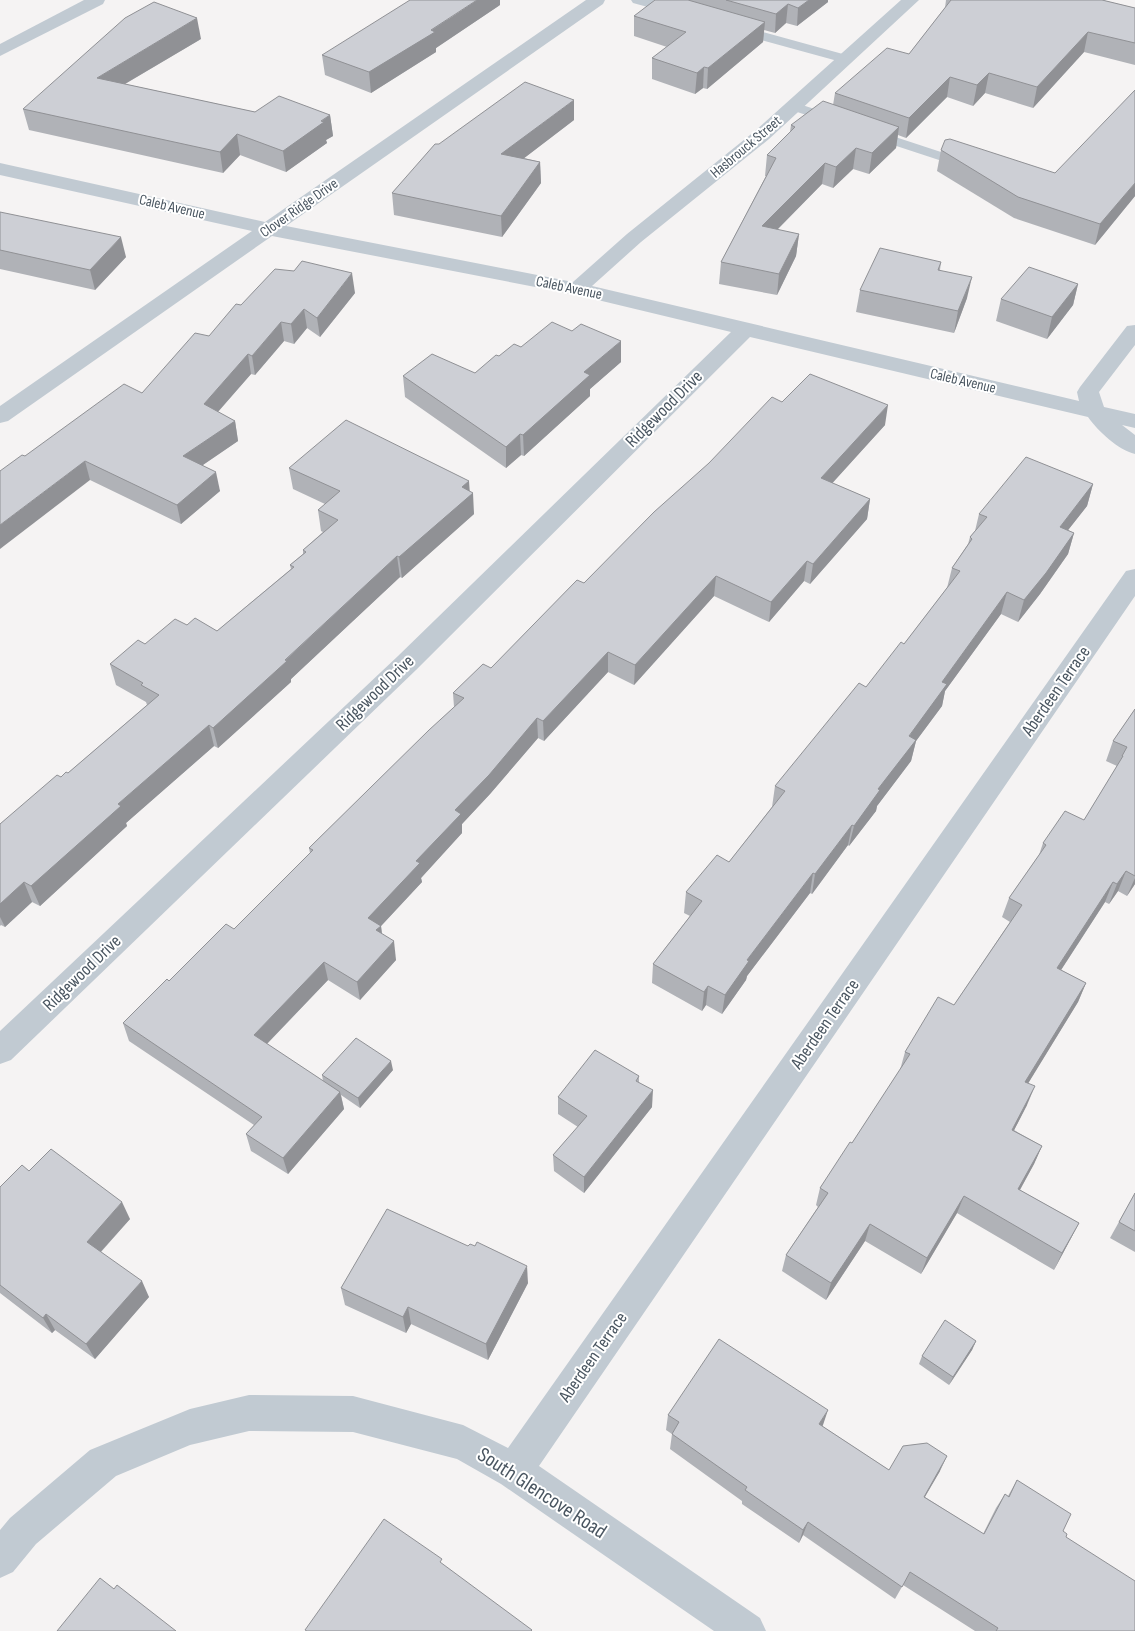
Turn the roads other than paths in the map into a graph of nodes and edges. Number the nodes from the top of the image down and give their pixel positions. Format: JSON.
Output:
{"nodes":[{"id":1,"x":97,"y":0,"type":"edge"},
{"id":2,"x":597,"y":0,"type":"edge"},
{"id":3,"x":638,"y":0,"type":"edge"},
{"id":4,"x":912,"y":0,"type":"edge"},
{"id":5,"x":692,"y":16,"type":"edge"},
{"id":6,"x":720,"y":24,"type":"edge"},
{"id":7,"x":0,"y":51,"type":"edge"},
{"id":8,"x":845,"y":59,"type":"junction"},
{"id":9,"x":793,"y":106,"type":"junction"},
{"id":10,"x":939,"y":156,"type":"dead end"},
{"id":11,"x":0,"y":169,"type":"edge"},
{"id":12,"x":269,"y":228,"type":"junction"},
{"id":13,"x":577,"y":289,"type":"junction"},
{"id":14,"x":745,"y":330,"type":"junction"},
{"id":15,"x":1135,"y":331,"type":"edge"},
{"id":16,"x":1096,"y":412,"type":"junction"},
{"id":17,"x":0,"y":416,"type":"edge"},
{"id":18,"x":1135,"y":421,"type":"edge"},
{"id":19,"x":1135,"y":447,"type":"edge"},
{"id":20,"x":1135,"y":577,"type":"edge"},
{"id":21,"x":0,"y":1052,"type":"edge"},
{"id":22,"x":514,"y":1471,"type":"junction"},
{"id":23,"x":0,"y":1559,"type":"edge"},
{"id":24,"x":747,"y":1631,"type":"edge"}],
"edges":[{"from":1,"to":7,"type":"street"},
{"from":2,"to":12,"type":"street","name":"Clover Ridge Drive"},
{"from":3,"to":5,"type":"lane"},
{"from":4,"to":8,"type":"street","name":"Hasbrouck Street"},
{"from":6,"to":8,"type":"lane"},
{"from":8,"to":9,"type":"street","name":"Hasbrouck Street"},
{"from":9,"to":10,"type":"lane"},
{"from":9,"to":13,"type":"street","name":"Hasbrouck Street"},
{"from":11,"to":12,"type":"street","name":"Caleb Avenue"},
{"from":12,"to":13,"type":"street","name":"Caleb Avenue"},
{"from":12,"to":17,"type":"street","name":"Clover Ridge Drive"},
{"from":13,"to":14,"type":"street","name":"Caleb Avenue"},
{"from":14,"to":16,"type":"street","name":"Caleb Avenue"},
{"from":14,"to":21,"type":"street","name":"Ridgewood Drive"},
{"from":15,"to":16,"type":"street"},
{"from":16,"to":18,"type":"street","name":"Caleb Avenue"},
{"from":16,"to":19,"type":"street"},
{"from":20,"to":22,"type":"street","name":"Aberdeen Terrace"},
{"from":22,"to":23,"type":"street","name":"South Glencove Road"},
{"from":22,"to":24,"type":"street","name":"South Glencove Road"}]}
